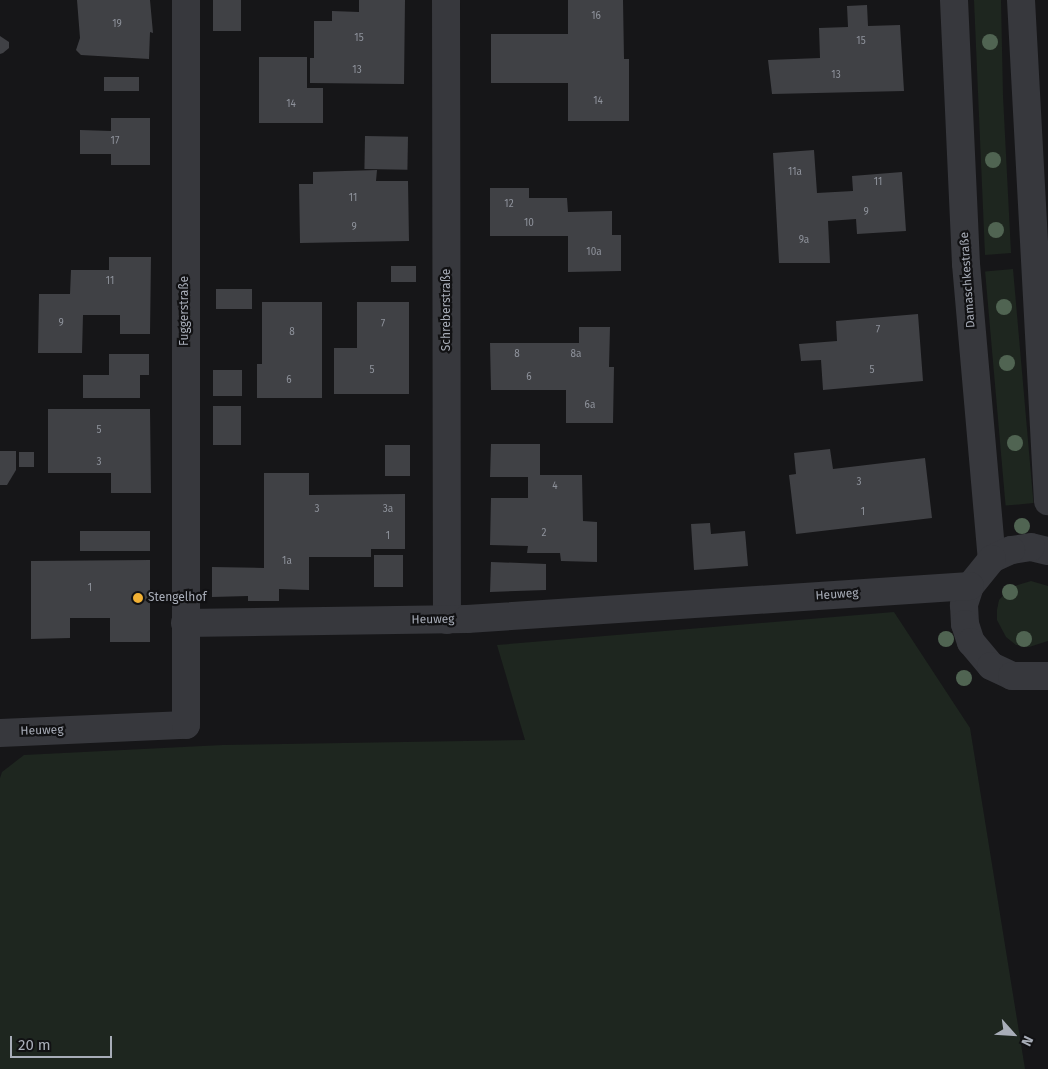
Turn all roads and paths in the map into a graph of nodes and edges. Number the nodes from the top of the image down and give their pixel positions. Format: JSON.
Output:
{"nodes":[{"id":1,"x":186,"y":0,"type":"edge"},
{"id":2,"x":446,"y":0,"type":"edge"},
{"id":3,"x":954,"y":0,"type":"edge"},
{"id":4,"x":1021,"y":0,"type":"edge"},
{"id":5,"x":1048,"y":501,"type":"edge"},
{"id":6,"x":1048,"y":550,"type":"edge"},
{"id":7,"x":992,"y":559,"type":"junction"},
{"id":8,"x":970,"y":586,"type":"junction"},
{"id":9,"x":447,"y":620,"type":"junction"},
{"id":10,"x":184,"y":623,"type":"junction"},
{"id":11,"x":1048,"y":676,"type":"edge"},
{"id":12,"x":0,"y":733,"type":"edge"}],
"edges":[{"from":1,"to":10,"type":"street","name":"Fuggerstraße"},
{"from":2,"to":9,"type":"street","name":"Schreberstraße"},
{"from":3,"to":7,"type":"street","name":"Damaschkestraße"},
{"from":4,"to":5,"type":"street"},
{"from":6,"to":7,"type":"street"},
{"from":7,"to":8,"type":"street"},
{"from":8,"to":9,"type":"street","name":"Heuweg"},
{"from":8,"to":11,"type":"street"},
{"from":9,"to":10,"type":"street","name":"Heuweg"},
{"from":10,"to":12,"type":"street","name":"Heuweg"}]}
